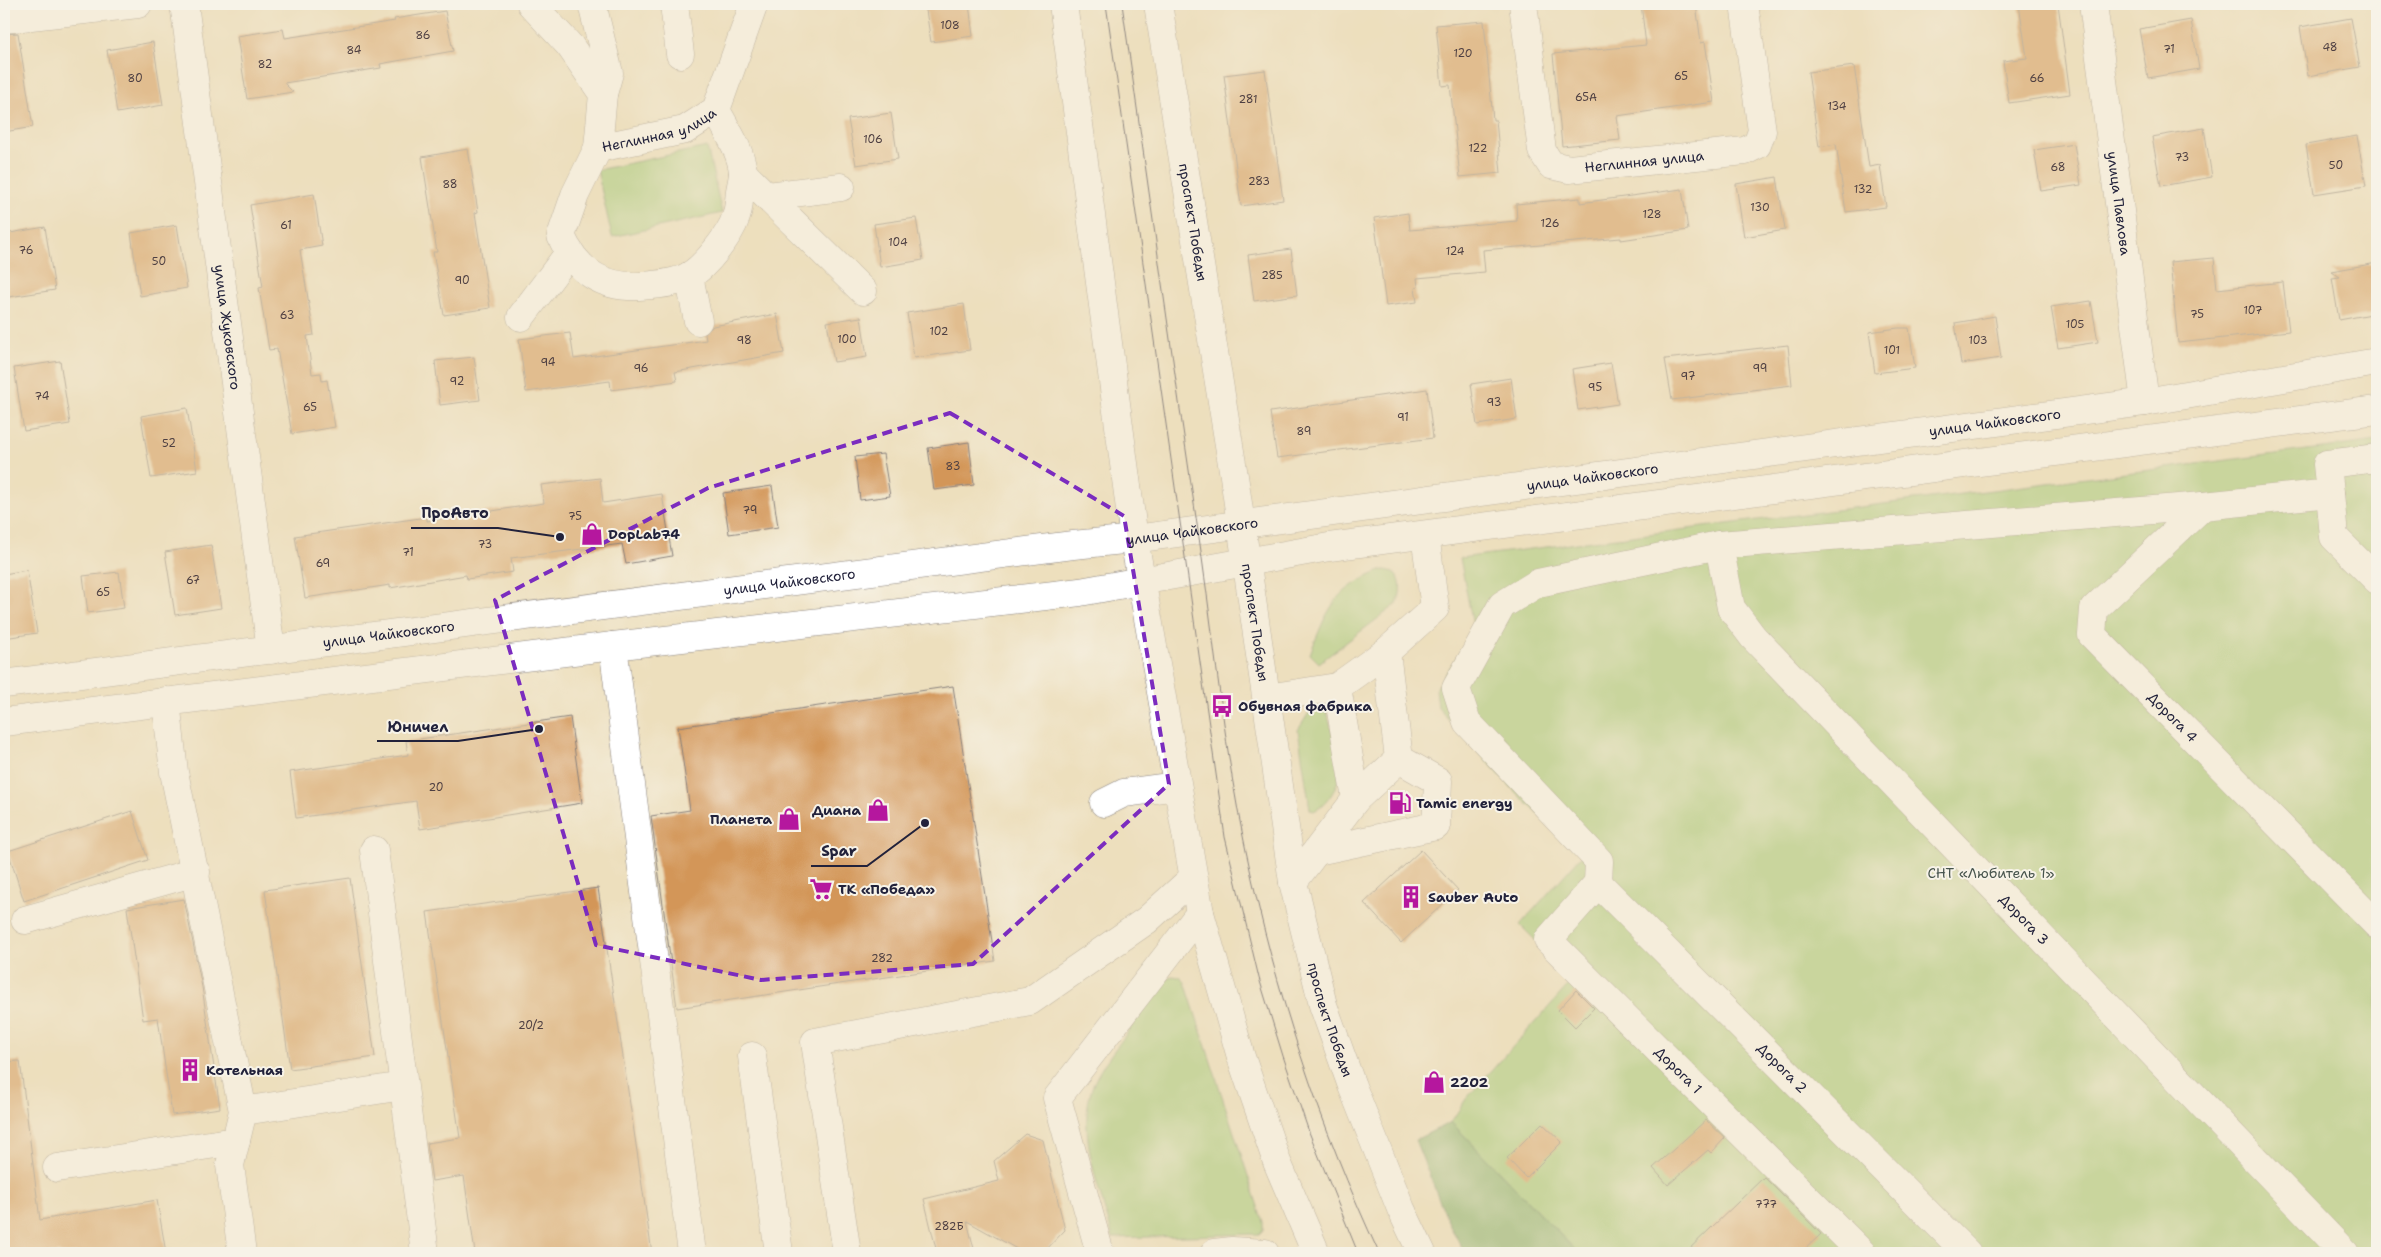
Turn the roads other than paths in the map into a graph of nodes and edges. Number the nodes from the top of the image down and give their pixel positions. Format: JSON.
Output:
{"nodes":[{"id":1,"x":138,"y":4,"type":"edge"},
{"id":2,"x":184,"y":4,"type":"edge"},
{"id":3,"x":531,"y":4,"type":"edge"},
{"id":4,"x":592,"y":4,"type":"edge"},
{"id":5,"x":674,"y":4,"type":"edge"},
{"id":6,"x":754,"y":4,"type":"edge"},
{"id":7,"x":1063,"y":4,"type":"edge"},
{"id":8,"x":1158,"y":4,"type":"edge"},
{"id":9,"x":1523,"y":4,"type":"edge"},
{"id":10,"x":1744,"y":4,"type":"edge"},
{"id":11,"x":2093,"y":4,"type":"edge"},
{"id":12,"x":4,"y":19,"type":"edge"},
{"id":13,"x":680,"y":54,"type":"dead end"},
{"id":14,"x":603,"y":94,"type":"junction"},
{"id":15,"x":716,"y":110,"type":"junction"},
{"id":16,"x":598,"y":148,"type":"junction"},
{"id":17,"x":743,"y":173,"type":"junction"},
{"id":18,"x":841,"y":187,"type":"dead end"},
{"id":19,"x":768,"y":196,"type":"junction"},
{"id":20,"x":569,"y":253,"type":"junction"},
{"id":21,"x":689,"y":276,"type":"junction"},
{"id":22,"x":863,"y":291,"type":"dead end"},
{"id":23,"x":521,"y":317,"type":"dead end"},
{"id":24,"x":698,"y":321,"type":"dead end"},
{"id":25,"x":2377,"y":362,"type":"edge"},
{"id":26,"x":2146,"y":402,"type":"junction"},
{"id":27,"x":2377,"y":410,"type":"edge"},
{"id":28,"x":2377,"y":458,"type":"edge"},
{"id":29,"x":2330,"y":493,"type":"junction"},
{"id":30,"x":2203,"y":506,"type":"junction"},
{"id":31,"x":1241,"y":524,"type":"junction"},
{"id":32,"x":1426,"y":535,"type":"junction"},
{"id":33,"x":1134,"y":539,"type":"junction"},
{"id":34,"x":1719,"y":545,"type":"junction"},
{"id":35,"x":1247,"y":561,"type":"junction"},
{"id":36,"x":2377,"y":580,"type":"edge"},
{"id":37,"x":1142,"y":582,"type":"junction"},
{"id":38,"x":613,"y":646,"type":"junction"},
{"id":39,"x":271,"y":650,"type":"junction"},
{"id":40,"x":1386,"y":652,"type":"junction"},
{"id":41,"x":4,"y":684,"type":"edge"},
{"id":42,"x":1337,"y":687,"type":"junction"},
{"id":43,"x":1267,"y":698,"type":"junction"},
{"id":44,"x":166,"y":701,"type":"junction"},
{"id":45,"x":4,"y":722,"type":"edge"},
{"id":46,"x":1399,"y":759,"type":"junction"},
{"id":47,"x":1177,"y":786,"type":"junction"},
{"id":48,"x":1356,"y":800,"type":"junction"},
{"id":49,"x":1104,"y":803,"type":"dead end"},
{"id":50,"x":374,"y":850,"type":"dead end"},
{"id":51,"x":1317,"y":852,"type":"junction"},
{"id":52,"x":196,"y":872,"type":"junction"},
{"id":53,"x":1193,"y":878,"type":"junction"},
{"id":54,"x":1293,"y":882,"type":"junction"},
{"id":55,"x":1598,"y":883,"type":"junction"},
{"id":56,"x":1200,"y":913,"type":"junction"},
{"id":57,"x":25,"y":920,"type":"dead end"},
{"id":58,"x":2377,"y":925,"type":"edge"},
{"id":59,"x":752,"y":1056,"type":"dead end"},
{"id":60,"x":403,"y":1086,"type":"junction"},
{"id":61,"x":243,"y":1111,"type":"junction"},
{"id":62,"x":236,"y":1141,"type":"junction"},
{"id":63,"x":57,"y":1168,"type":"dead end"},
{"id":64,"x":242,"y":1253,"type":"edge"},
{"id":65,"x":425,"y":1253,"type":"edge"},
{"id":66,"x":692,"y":1253,"type":"edge"},
{"id":67,"x":778,"y":1253,"type":"edge"},
{"id":68,"x":847,"y":1253,"type":"edge"},
{"id":69,"x":1100,"y":1253,"type":"edge"},
{"id":70,"x":1214,"y":1253,"type":"edge"},
{"id":71,"x":1265,"y":1253,"type":"edge"},
{"id":72,"x":1316,"y":1253,"type":"edge"},
{"id":73,"x":1422,"y":1253,"type":"edge"},
{"id":74,"x":1862,"y":1253,"type":"edge"},
{"id":75,"x":1967,"y":1253,"type":"edge"},
{"id":76,"x":2345,"y":1253,"type":"edge"}],
"edges":[{"from":1,"to":12,"type":"main road"},
{"from":2,"to":39,"type":"main road","name":"улица Жуковского"},
{"from":3,"to":14,"type":"main road"},
{"from":4,"to":14,"type":"main road","name":"Неглинная улица"},
{"from":5,"to":13,"type":"main road"},
{"from":6,"to":15,"type":"main road","name":"Неглинная улица"},
{"from":7,"to":33,"type":"main road"},
{"from":8,"to":31,"type":"main road","name":"проспект Победы"},
{"from":9,"to":10,"type":"main road","name":"Неглинная улица"},
{"from":11,"to":26,"type":"main road","name":"улица Павлова"},
{"from":14,"to":16,"type":"main road","name":"Неглинная улица"},
{"from":15,"to":16,"type":"main road","name":"Неглинная улица"},
{"from":15,"to":17,"type":"main road"},
{"from":16,"to":20,"type":"main road"},
{"from":17,"to":19,"type":"main road"},
{"from":17,"to":21,"type":"main road"},
{"from":18,"to":19,"type":"main road"},
{"from":19,"to":22,"type":"main road"},
{"from":20,"to":21,"type":"main road"},
{"from":20,"to":23,"type":"main road"},
{"from":21,"to":24,"type":"main road"},
{"from":25,"to":26,"type":"main road","name":"улица Чайковского"},
{"from":26,"to":31,"type":"main road","name":"улица Чайковского"},
{"from":27,"to":32,"type":"main road"},
{"from":28,"to":29,"type":"main road"},
{"from":29,"to":30,"type":"main road"},
{"from":29,"to":36,"type":"main road"},
{"from":30,"to":34,"type":"main road"},
{"from":30,"to":58,"type":"main road","name":"Дорога 4"},
{"from":31,"to":33,"type":"main road","name":"улица Чайковского"},
{"from":31,"to":35,"type":"main road","name":"проспект Победы"},
{"from":32,"to":35,"type":"main road"},
{"from":32,"to":40,"type":"main road"},
{"from":33,"to":37,"type":"main road"},
{"from":33,"to":39,"type":"main road","name":"улица Чайковского"},
{"from":34,"to":55,"type":"main road"},
{"from":34,"to":76,"type":"main road","name":"Дорога 3"},
{"from":35,"to":37,"type":"main road"},
{"from":35,"to":43,"type":"main road","name":"проспект Победы"},
{"from":37,"to":38,"type":"main road"},
{"from":37,"to":47,"type":"main road"},
{"from":38,"to":44,"type":"main road"},
{"from":38,"to":66,"type":"main road"},
{"from":39,"to":41,"type":"main road","name":"улица Чайковского"},
{"from":40,"to":42,"type":"main road"},
{"from":40,"to":46,"type":"main road"},
{"from":42,"to":43,"type":"main road"},
{"from":42,"to":48,"type":"main road"},
{"from":43,"to":54,"type":"main road","name":"проспект Победы"},
{"from":44,"to":45,"type":"main road"},
{"from":44,"to":52,"type":"main road"},
{"from":46,"to":48,"type":"main road"},
{"from":46,"to":51,"type":"main road"},
{"from":47,"to":49,"type":"main road"},
{"from":47,"to":53,"type":"main road"},
{"from":48,"to":51,"type":"main road"},
{"from":50,"to":60,"type":"main road"},
{"from":51,"to":54,"type":"main road"},
{"from":52,"to":57,"type":"main road"},
{"from":52,"to":61,"type":"main road"},
{"from":53,"to":56,"type":"main road"},
{"from":53,"to":68,"type":"main road"},
{"from":54,"to":73,"type":"main road","name":"проспект Победы"},
{"from":55,"to":74,"type":"main road","name":"Дорога 1"},
{"from":55,"to":75,"type":"main road","name":"Дорога 2"},
{"from":56,"to":69,"type":"main road"},
{"from":56,"to":72,"type":"main road"},
{"from":59,"to":67,"type":"main road"},
{"from":60,"to":61,"type":"main road"},
{"from":60,"to":65,"type":"main road"},
{"from":61,"to":62,"type":"main road"},
{"from":62,"to":63,"type":"main road"},
{"from":62,"to":64,"type":"main road"},
{"from":70,"to":71,"type":"main road"}]}
